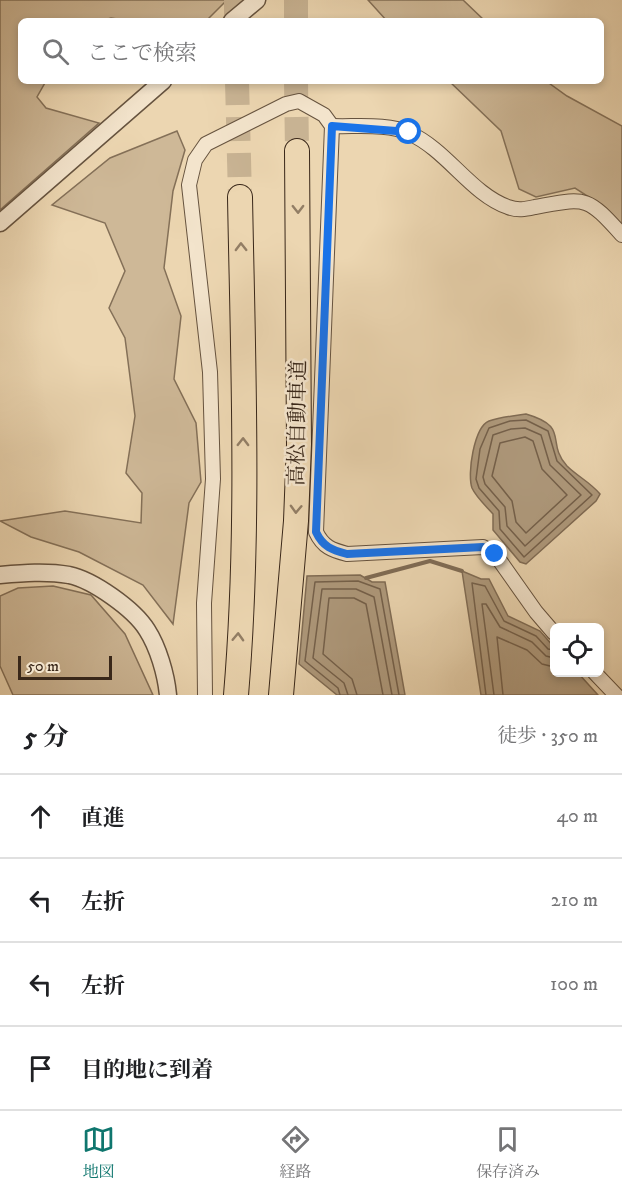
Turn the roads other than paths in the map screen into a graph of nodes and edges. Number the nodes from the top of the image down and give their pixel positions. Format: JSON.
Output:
{"nodes":[{"id":1,"x":256,"y":0,"type":"edge"},
{"id":2,"x":235,"y":18,"type":"edge"},
{"id":3,"x":160,"y":84,"type":"edge"},
{"id":4,"x":332,"y":126,"type":"junction"},
{"id":5,"x":297,"y":151,"type":"tunnel mouth"},
{"id":6,"x":240,"y":197,"type":"tunnel mouth"},
{"id":7,"x":0,"y":223,"type":"edge"},
{"id":8,"x":622,"y":235,"type":"edge"},
{"id":9,"x":0,"y":575,"type":"edge"},
{"id":10,"x":550,"y":627,"type":"edge"},
{"id":11,"x":599,"y":677,"type":"edge"},
{"id":12,"x":168,"y":695,"type":"edge"},
{"id":13,"x":205,"y":695,"type":"edge"},
{"id":14,"x":236,"y":695,"type":"edge"},
{"id":15,"x":281,"y":695,"type":"edge"},
{"id":16,"x":616,"y":695,"type":"edge"}],
"edges":[{"from":1,"to":2,"type":"street"},
{"from":3,"to":7,"type":"street"},
{"from":4,"to":8,"type":"street"},
{"from":4,"to":10,"type":"street"},
{"from":4,"to":13,"type":"street"},
{"from":5,"to":15,"type":"highway","name":"高松自動車道","one_way":true},
{"from":14,"to":6,"type":"highway","one_way":true},
{"from":9,"to":12,"type":"street"},
{"from":11,"to":16,"type":"street"}]}
